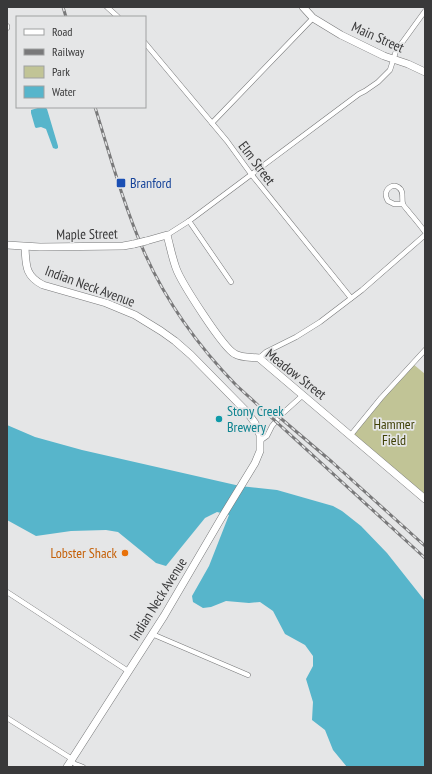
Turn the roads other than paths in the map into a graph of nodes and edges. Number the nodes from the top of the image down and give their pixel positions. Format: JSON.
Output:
{"nodes":[{"id":1,"x":107,"y":7,"type":"edge"},
{"id":2,"x":303,"y":7,"type":"edge"},
{"id":3,"x":425,"y":11,"type":"edge"},
{"id":4,"x":117,"y":16,"type":"edge"},
{"id":5,"x":313,"y":18,"type":"junction"},
{"id":6,"x":146,"y":44,"type":"edge"},
{"id":7,"x":394,"y":59,"type":"junction"},
{"id":8,"x":425,"y":72,"type":"edge"},
{"id":9,"x":212,"y":123,"type":"junction"},
{"id":10,"x":251,"y":174,"type":"junction"},
{"id":11,"x":403,"y":204,"type":"junction"},
{"id":12,"x":189,"y":221,"type":"junction"},
{"id":13,"x":425,"y":232,"type":"edge"},
{"id":14,"x":167,"y":235,"type":"junction"},
{"id":15,"x":425,"y":235,"type":"edge"},
{"id":16,"x":7,"y":246,"type":"edge"},
{"id":17,"x":25,"y":247,"type":"junction"},
{"id":18,"x":231,"y":282,"type":"dead end"},
{"id":19,"x":351,"y":298,"type":"junction"},
{"id":20,"x":425,"y":350,"type":"edge"},
{"id":21,"x":259,"y":358,"type":"junction"},
{"id":22,"x":303,"y":395,"type":"junction"},
{"id":23,"x":350,"y":436,"type":"junction"},
{"id":24,"x":260,"y":440,"type":"junction"},
{"id":25,"x":425,"y":498,"type":"edge"},
{"id":26,"x":7,"y":592,"type":"edge"},
{"id":27,"x":152,"y":634,"type":"junction"},
{"id":28,"x":128,"y":671,"type":"junction"},
{"id":29,"x":248,"y":675,"type":"dead end"},
{"id":30,"x":7,"y":718,"type":"edge"},
{"id":31,"x":70,"y":762,"type":"edge"},
{"id":32,"x":83,"y":767,"type":"edge"}],
"edges":[{"from":1,"to":4,"type":"street"},
{"from":2,"to":5,"type":"street","name":"Main Street"},
{"from":3,"to":7,"type":"street"},
{"from":5,"to":7,"type":"street","name":"Main Street"},
{"from":5,"to":9,"type":"street"},
{"from":6,"to":9,"type":"street","name":"Elm Street"},
{"from":7,"to":8,"type":"street","name":"Main Street"},
{"from":7,"to":10,"type":"street"},
{"from":9,"to":10,"type":"street","name":"Elm Street"},
{"from":10,"to":12,"type":"street"},
{"from":10,"to":19,"type":"street","name":"Elm Street"},
{"from":11,"to":11,"type":"street"},
{"from":11,"to":13,"type":"street"},
{"from":12,"to":14,"type":"street"},
{"from":12,"to":18,"type":"street"},
{"from":14,"to":17,"type":"street","name":"Maple Street","bridge":true},
{"from":14,"to":21,"type":"street","name":"Meadow Street"},
{"from":15,"to":19,"type":"street"},
{"from":16,"to":17,"type":"street","name":"Maple Street"},
{"from":17,"to":24,"type":"street","name":"Indian Neck Avenue"},
{"from":19,"to":21,"type":"street"},
{"from":20,"to":23,"type":"street"},
{"from":21,"to":22,"type":"street","name":"Meadow Street"},
{"from":22,"to":23,"type":"street","name":"Meadow Street"},
{"from":22,"to":24,"type":"street","name":"Indian Neck Avenue"},
{"from":23,"to":25,"type":"street","name":"Meadow Street"},
{"from":24,"to":27,"type":"street","name":"Indian Neck Avenue"},
{"from":26,"to":28,"type":"street"},
{"from":27,"to":28,"type":"street","name":"Indian Neck Avenue"},
{"from":27,"to":29,"type":"street"},
{"from":28,"to":31,"type":"street","name":"Indian Neck Avenue"},
{"from":30,"to":31,"type":"street"},
{"from":31,"to":32,"type":"street"}]}
